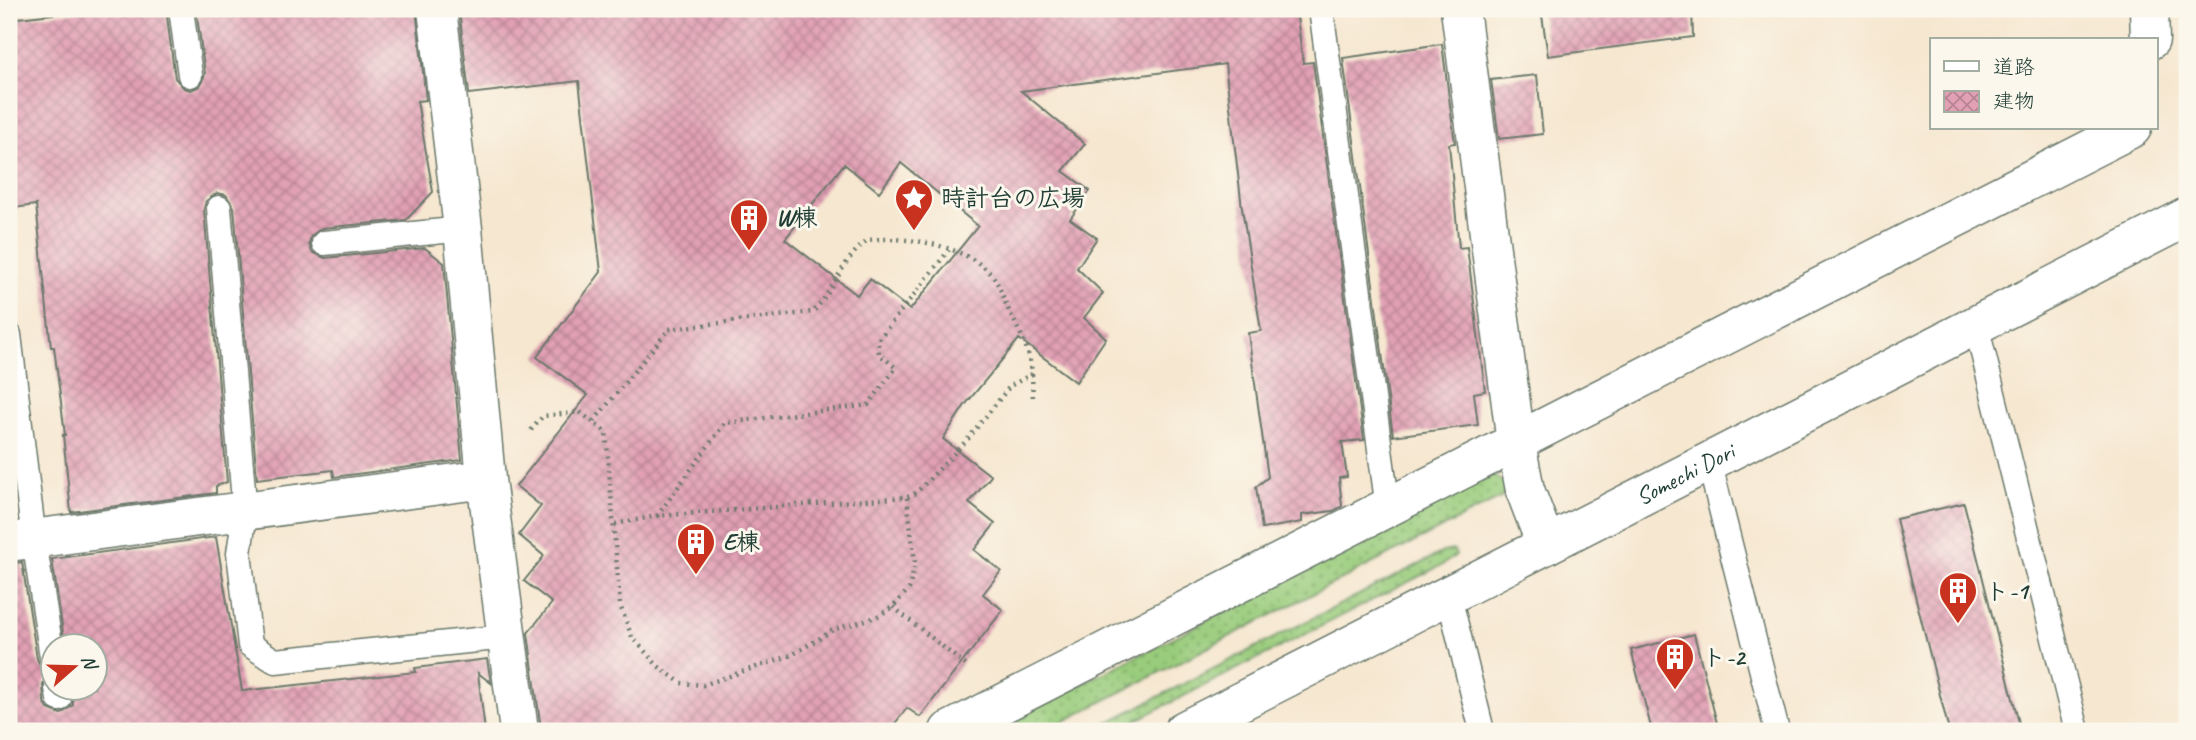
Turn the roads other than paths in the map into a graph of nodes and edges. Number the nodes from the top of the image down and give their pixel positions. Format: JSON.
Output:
{"nodes":[{"id":1,"x":181,"y":9,"type":"edge"},
{"id":2,"x":437,"y":9,"type":"edge"},
{"id":3,"x":1321,"y":9,"type":"edge"},
{"id":4,"x":1460,"y":9,"type":"edge"},
{"id":5,"x":2149,"y":9,"type":"edge"},
{"id":6,"x":2150,"y":38,"type":"edge"},
{"id":7,"x":190,"y":75,"type":"dead end"},
{"id":8,"x":2128,"y":130,"type":"edge"},
{"id":9,"x":219,"y":208,"type":"dead end"},
{"id":10,"x":2187,"y":217,"type":"edge"},
{"id":11,"x":463,"y":229,"type":"junction"},
{"id":12,"x":324,"y":243,"type":"dead end"},
{"id":13,"x":1976,"y":325,"type":"junction"},
{"id":14,"x":9,"y":335,"type":"edge"},
{"id":15,"x":1516,"y":443,"type":"junction"},
{"id":16,"x":1709,"y":461,"type":"junction"},
{"id":17,"x":486,"y":480,"type":"junction"},
{"id":18,"x":1388,"y":509,"type":"junction"},
{"id":19,"x":245,"y":513,"type":"junction"},
{"id":20,"x":21,"y":541,"type":"edge"},
{"id":21,"x":1546,"y":545,"type":"junction"},
{"id":22,"x":1449,"y":596,"type":"junction"},
{"id":23,"x":45,"y":632,"type":"edge"},
{"id":24,"x":506,"y":637,"type":"junction"},
{"id":25,"x":1187,"y":730,"type":"edge"},
{"id":26,"x":519,"y":731,"type":"edge"},
{"id":27,"x":949,"y":731,"type":"edge"},
{"id":28,"x":1482,"y":731,"type":"edge"},
{"id":29,"x":1777,"y":731,"type":"edge"},
{"id":30,"x":2077,"y":731,"type":"edge"}],
"edges":[{"from":1,"to":7,"type":"lane"},
{"from":2,"to":11,"type":"street"},
{"from":3,"to":18,"type":"lane"},
{"from":4,"to":15,"type":"street"},
{"from":5,"to":6,"type":"street"},
{"from":8,"to":15,"type":"street"},
{"from":9,"to":19,"type":"lane"},
{"from":10,"to":13,"type":"street","name":"Somechi Dori"},
{"from":11,"to":12,"type":"lane"},
{"from":11,"to":17,"type":"street"},
{"from":13,"to":16,"type":"street","name":"Somechi Dori"},
{"from":13,"to":30,"type":"lane"},
{"from":14,"to":20,"type":"lane"},
{"from":15,"to":18,"type":"street"},
{"from":15,"to":21,"type":"street"},
{"from":16,"to":21,"type":"street","name":"Somechi Dori"},
{"from":16,"to":29,"type":"lane"},
{"from":17,"to":19,"type":"street"},
{"from":17,"to":24,"type":"street"},
{"from":18,"to":27,"type":"street"},
{"from":19,"to":20,"type":"street"},
{"from":19,"to":24,"type":"lane"},
{"from":20,"to":23,"type":"lane"},
{"from":21,"to":22,"type":"street","name":"Somechi Dori"},
{"from":22,"to":25,"type":"street","name":"Somechi Dori"},
{"from":22,"to":28,"type":"lane"},
{"from":24,"to":26,"type":"street"}]}
